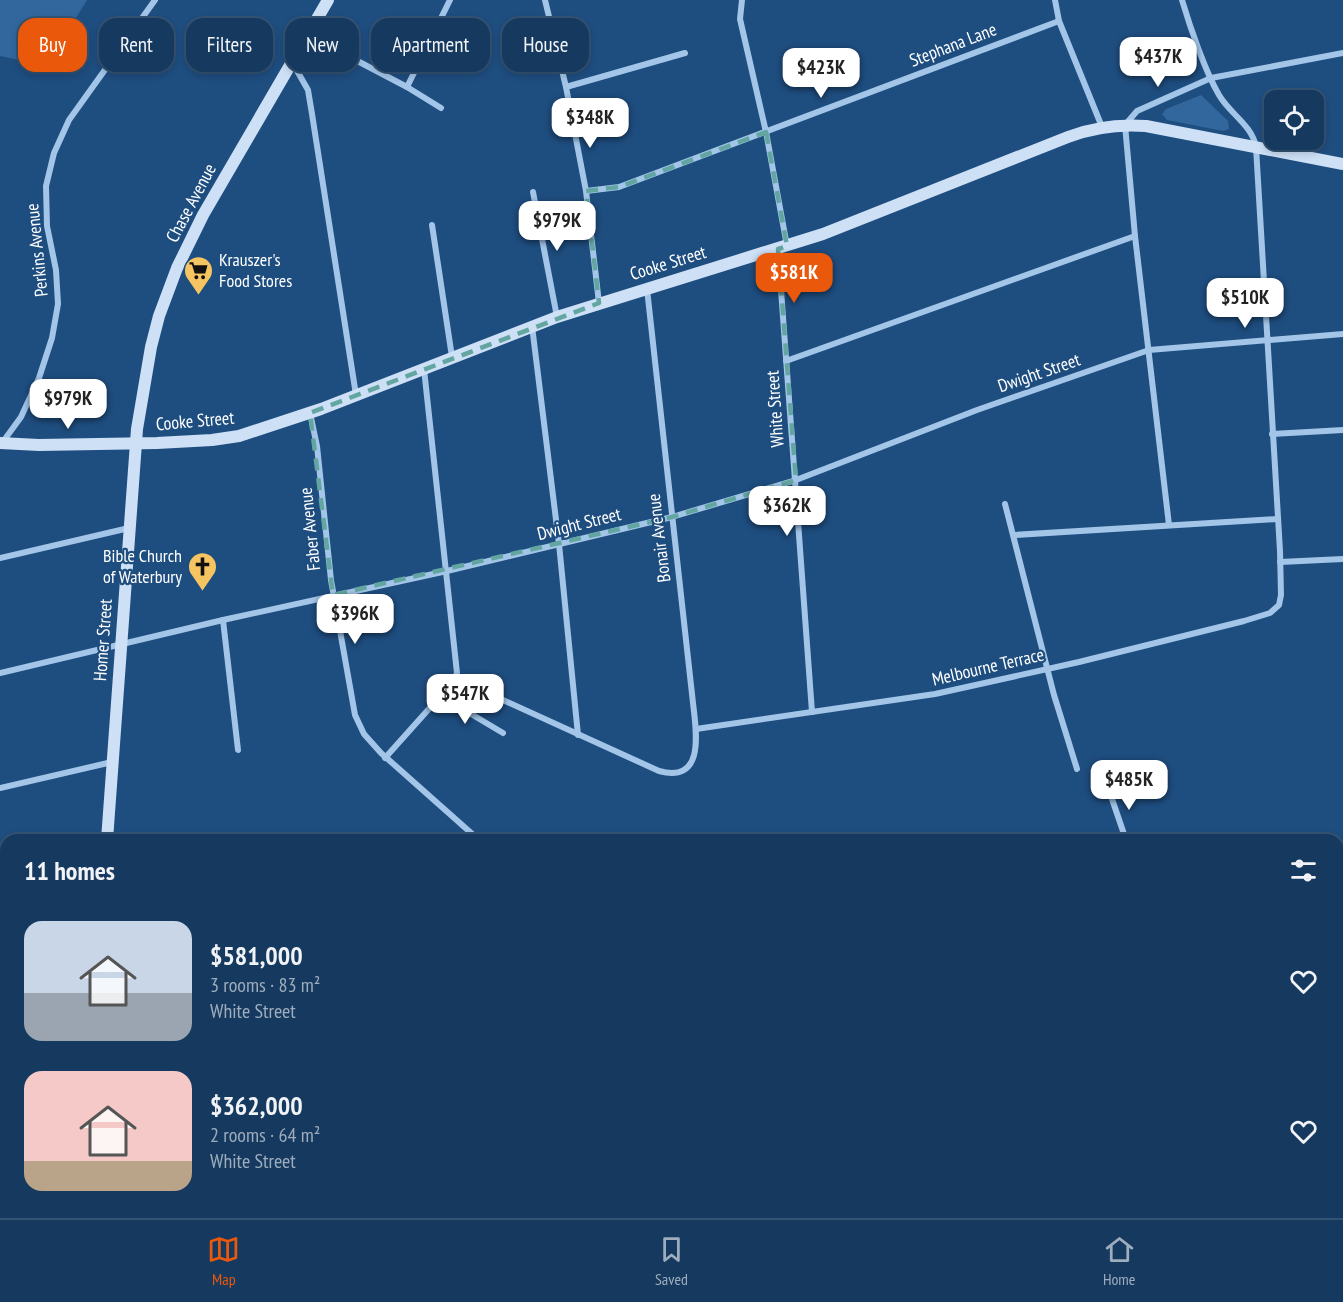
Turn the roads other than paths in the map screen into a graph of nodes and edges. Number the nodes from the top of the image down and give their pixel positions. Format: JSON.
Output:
{"nodes":[{"id":1,"x":155,"y":0,"type":"edge"},
{"id":2,"x":327,"y":0,"type":"edge"},
{"id":3,"x":450,"y":0,"type":"edge"},
{"id":4,"x":545,"y":0,"type":"edge"},
{"id":5,"x":742,"y":0,"type":"edge"},
{"id":6,"x":1054,"y":0,"type":"edge"},
{"id":7,"x":1182,"y":0,"type":"edge"},
{"id":8,"x":316,"y":18,"type":"edge"},
{"id":9,"x":1059,"y":21,"type":"junction"},
{"id":10,"x":685,"y":52,"type":"dead end"},
{"id":11,"x":1343,"y":53,"type":"edge"},
{"id":12,"x":359,"y":61,"type":"edge"},
{"id":13,"x":285,"y":72,"type":"edge"},
{"id":14,"x":297,"y":72,"type":"edge"},
{"id":15,"x":1211,"y":78,"type":"junction"},
{"id":16,"x":408,"y":87,"type":"junction"},
{"id":17,"x":566,"y":87,"type":"junction"},
{"id":18,"x":441,"y":108,"type":"dead end"},
{"id":19,"x":1125,"y":125,"type":"junction"},
{"id":20,"x":1102,"y":127,"type":"junction"},
{"id":21,"x":766,"y":132,"type":"junction"},
{"id":22,"x":1256,"y":147,"type":"junction"},
{"id":23,"x":1343,"y":164,"type":"edge"},
{"id":24,"x":586,"y":191,"type":"junction"},
{"id":25,"x":533,"y":192,"type":"dead end"},
{"id":26,"x":432,"y":225,"type":"dead end"},
{"id":27,"x":1136,"y":236,"type":"junction"},
{"id":28,"x":782,"y":247,"type":"junction"},
{"id":29,"x":646,"y":289,"type":"junction"},
{"id":30,"x":599,"y":303,"type":"junction"},
{"id":31,"x":557,"y":316,"type":"junction"},
{"id":32,"x":532,"y":326,"type":"junction"},
{"id":33,"x":1343,"y":334,"type":"edge"},
{"id":34,"x":1266,"y":339,"type":"junction"},
{"id":35,"x":1149,"y":350,"type":"junction"},
{"id":36,"x":452,"y":357,"type":"junction"},
{"id":37,"x":786,"y":361,"type":"junction"},
{"id":38,"x":423,"y":369,"type":"junction"},
{"id":39,"x":356,"y":395,"type":"junction"},
{"id":40,"x":310,"y":413,"type":"junction"},
{"id":41,"x":1343,"y":430,"type":"edge"},
{"id":42,"x":1272,"y":434,"type":"junction"},
{"id":43,"x":1,"y":443,"type":"edge"},
{"id":44,"x":136,"y":443,"type":"junction"},
{"id":45,"x":795,"y":480,"type":"junction"},
{"id":46,"x":1005,"y":504,"type":"dead end"},
{"id":47,"x":672,"y":517,"type":"junction"},
{"id":48,"x":1278,"y":519,"type":"junction"},
{"id":49,"x":1169,"y":525,"type":"junction"},
{"id":50,"x":130,"y":528,"type":"junction"},
{"id":51,"x":1014,"y":535,"type":"junction"},
{"id":52,"x":559,"y":544,"type":"junction"},
{"id":53,"x":0,"y":558,"type":"edge"},
{"id":54,"x":1343,"y":559,"type":"edge"},
{"id":55,"x":1281,"y":562,"type":"junction"},
{"id":56,"x":447,"y":571,"type":"junction"},
{"id":57,"x":333,"y":595,"type":"junction"},
{"id":58,"x":222,"y":620,"type":"junction"},
{"id":59,"x":120,"y":645,"type":"junction"},
{"id":60,"x":1048,"y":669,"type":"junction"},
{"id":61,"x":0,"y":673,"type":"edge"},
{"id":62,"x":456,"y":676,"type":"junction"},
{"id":63,"x":443,"y":694,"type":"junction"},
{"id":64,"x":812,"y":712,"type":"junction"},
{"id":65,"x":696,"y":729,"type":"junction"},
{"id":66,"x":503,"y":733,"type":"dead end"},
{"id":67,"x":578,"y":735,"type":"junction"},
{"id":68,"x":238,"y":750,"type":"dead end"},
{"id":69,"x":386,"y":758,"type":"junction"},
{"id":70,"x":112,"y":762,"type":"junction"},
{"id":71,"x":1077,"y":769,"type":"dead end"},
{"id":72,"x":1110,"y":785,"type":"dead end"},
{"id":73,"x":0,"y":788,"type":"edge"},
{"id":74,"x":107,"y":834,"type":"edge"},
{"id":75,"x":472,"y":834,"type":"edge"},
{"id":76,"x":1124,"y":834,"type":"edge"}],
"edges":[{"from":1,"to":43,"type":"street","name":"Perkins Avenue"},
{"from":2,"to":8,"type":"main road","name":"Chase Avenue"},
{"from":3,"to":16,"type":"street"},
{"from":4,"to":17,"type":"street"},
{"from":5,"to":21,"type":"street","name":"White Street"},
{"from":6,"to":9,"type":"street"},
{"from":7,"to":15,"type":"street"},
{"from":9,"to":20,"type":"street"},
{"from":9,"to":21,"type":"street","name":"Stephana Lane"},
{"from":10,"to":17,"type":"street"},
{"from":11,"to":15,"type":"street"},
{"from":12,"to":16,"type":"street"},
{"from":13,"to":44,"type":"main road","name":"Chase Avenue"},
{"from":14,"to":39,"type":"street"},
{"from":15,"to":19,"type":"street"},
{"from":15,"to":22,"type":"street"},
{"from":16,"to":18,"type":"street"},
{"from":17,"to":24,"type":"street"},
{"from":19,"to":20,"type":"main road","name":"Cooke Street"},
{"from":19,"to":22,"type":"main road","name":"Cooke Street"},
{"from":19,"to":27,"type":"street"},
{"from":20,"to":28,"type":"main road","name":"Cooke Street"},
{"from":21,"to":24,"type":"street","name":"Stephana Lane"},
{"from":21,"to":28,"type":"street","name":"White Street"},
{"from":22,"to":23,"type":"main road","name":"Cooke Street"},
{"from":22,"to":34,"type":"street"},
{"from":24,"to":30,"type":"street"},
{"from":25,"to":31,"type":"street"},
{"from":26,"to":36,"type":"street"},
{"from":27,"to":35,"type":"street"},
{"from":27,"to":37,"type":"street"},
{"from":28,"to":29,"type":"main road","name":"Cooke Street"},
{"from":28,"to":37,"type":"street","name":"White Street"},
{"from":29,"to":30,"type":"main road","name":"Cooke Street"},
{"from":29,"to":47,"type":"street","name":"Bonair Avenue"},
{"from":30,"to":31,"type":"main road","name":"Cooke Street"},
{"from":31,"to":32,"type":"main road","name":"Cooke Street"},
{"from":32,"to":36,"type":"main road","name":"Cooke Street"},
{"from":32,"to":52,"type":"street"},
{"from":33,"to":34,"type":"street","name":"Dwight Street"},
{"from":34,"to":35,"type":"street","name":"Dwight Street"},
{"from":34,"to":42,"type":"street"},
{"from":35,"to":45,"type":"street","name":"Dwight Street"},
{"from":35,"to":49,"type":"street"},
{"from":36,"to":38,"type":"main road","name":"Cooke Street"},
{"from":37,"to":45,"type":"street","name":"White Street"},
{"from":38,"to":39,"type":"main road","name":"Cooke Street"},
{"from":38,"to":56,"type":"street"},
{"from":39,"to":40,"type":"main road","name":"Cooke Street"},
{"from":40,"to":44,"type":"main road","name":"Cooke Street"},
{"from":40,"to":57,"type":"street","name":"Faber Avenue"},
{"from":41,"to":42,"type":"street"},
{"from":42,"to":48,"type":"street"},
{"from":43,"to":44,"type":"main road","name":"Cooke Street"},
{"from":44,"to":50,"type":"main road","name":"Homer Street"},
{"from":45,"to":47,"type":"street","name":"Dwight Street"},
{"from":45,"to":64,"type":"street","name":"White Street"},
{"from":46,"to":51,"type":"street"},
{"from":47,"to":52,"type":"street","name":"Dwight Street"},
{"from":47,"to":65,"type":"street","name":"Bonair Avenue"},
{"from":48,"to":49,"type":"street"},
{"from":48,"to":55,"type":"street"},
{"from":49,"to":51,"type":"street"},
{"from":50,"to":53,"type":"street"},
{"from":50,"to":59,"type":"main road","name":"Homer Street"},
{"from":51,"to":60,"type":"street"},
{"from":52,"to":56,"type":"street","name":"Dwight Street"},
{"from":52,"to":67,"type":"street"},
{"from":54,"to":55,"type":"street"},
{"from":55,"to":60,"type":"street","name":"Melbourne Terrace"},
{"from":56,"to":57,"type":"street","name":"Dwight Street"},
{"from":56,"to":62,"type":"street"},
{"from":57,"to":58,"type":"street","name":"Dwight Street"},
{"from":57,"to":69,"type":"street","name":"Faber Avenue"},
{"from":58,"to":59,"type":"street","name":"Dwight Street"},
{"from":58,"to":68,"type":"street"},
{"from":59,"to":61,"type":"street","name":"Dwight Street"},
{"from":59,"to":70,"type":"main road","name":"Homer Street"},
{"from":60,"to":64,"type":"street","name":"Melbourne Terrace"},
{"from":60,"to":71,"type":"street"},
{"from":62,"to":63,"type":"street"},
{"from":62,"to":67,"type":"street"},
{"from":63,"to":66,"type":"street"},
{"from":63,"to":69,"type":"street"},
{"from":64,"to":65,"type":"street","name":"Melbourne Terrace"},
{"from":65,"to":67,"type":"street","name":"Bonair Avenue"},
{"from":69,"to":75,"type":"street","name":"Faber Avenue"},
{"from":70,"to":73,"type":"street"},
{"from":70,"to":74,"type":"main road","name":"Homer Street"},
{"from":72,"to":76,"type":"street"}]}
